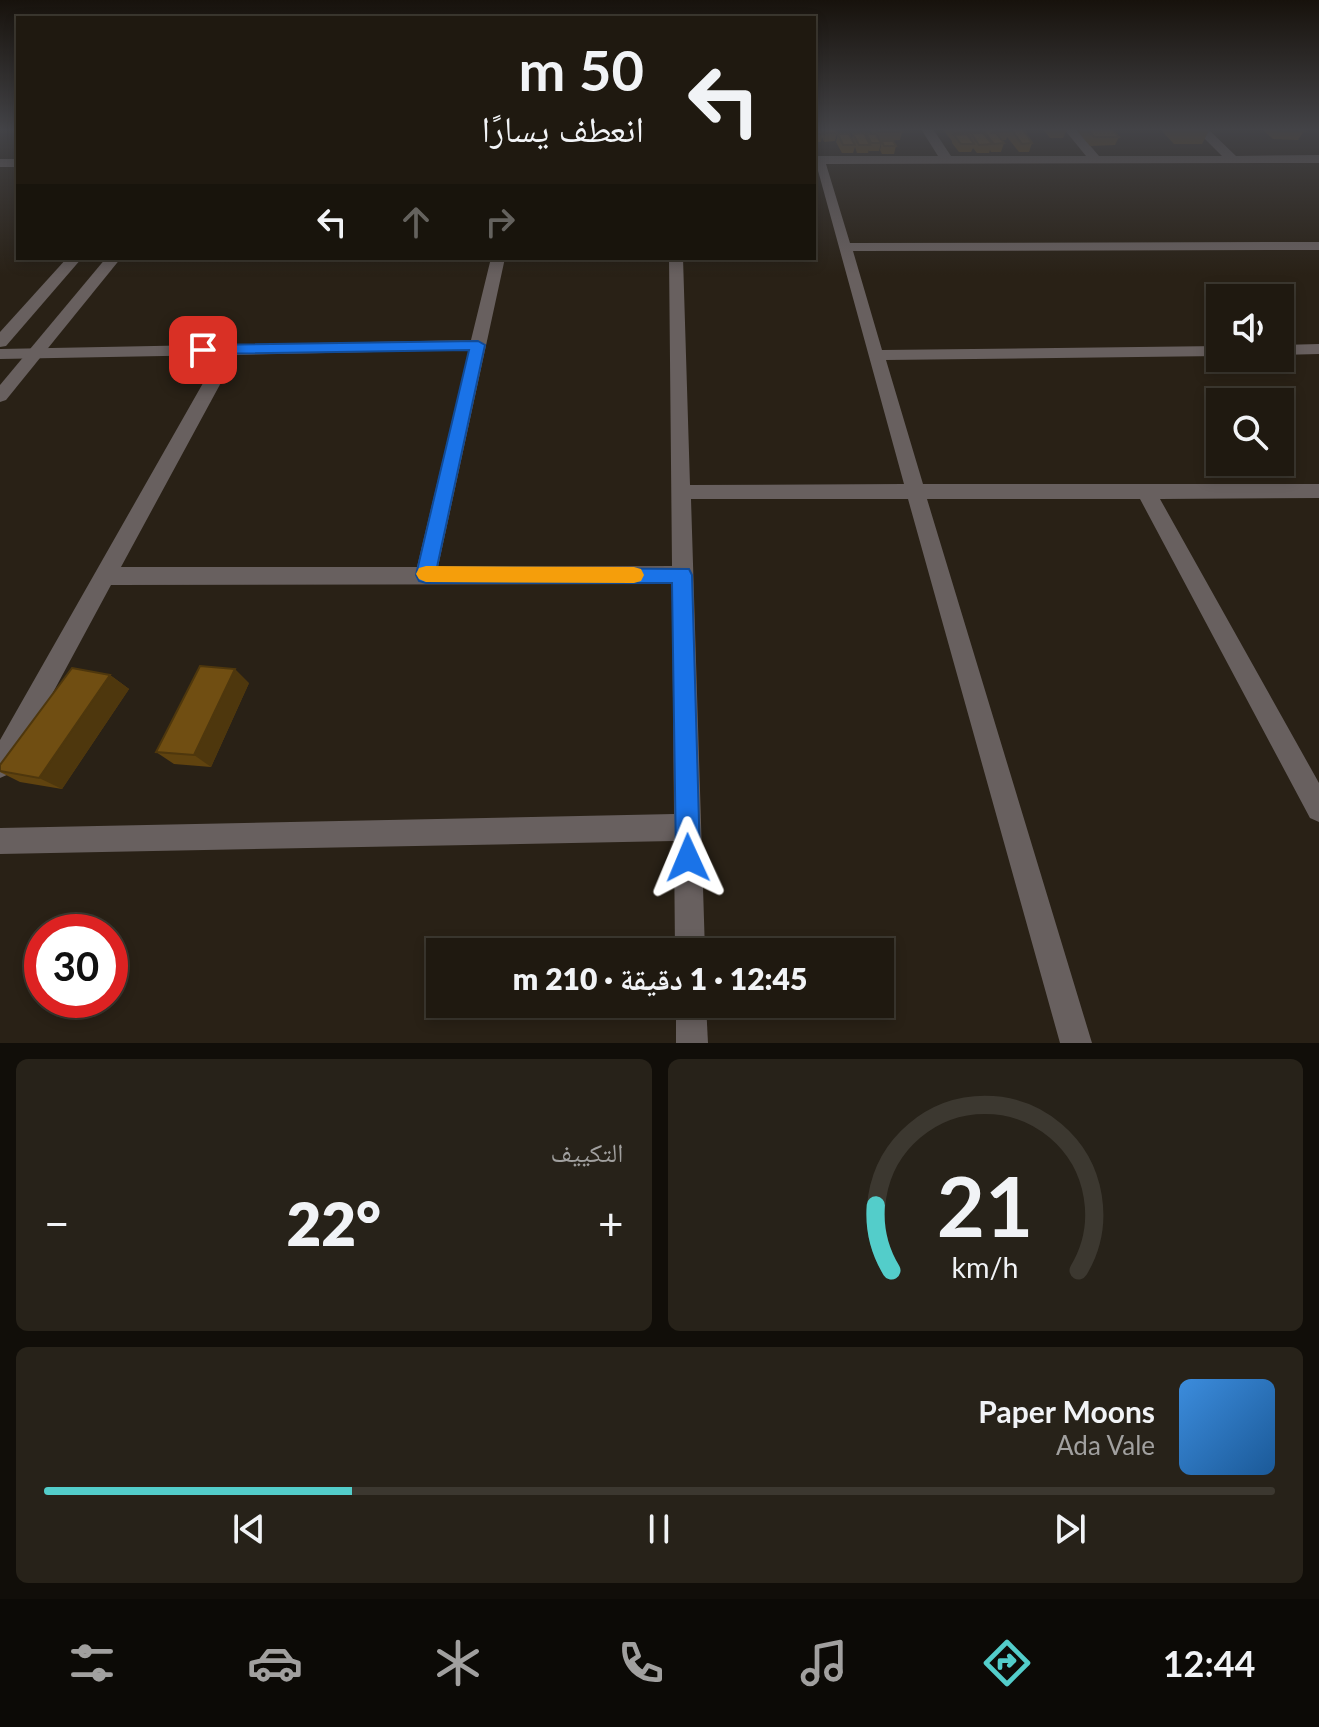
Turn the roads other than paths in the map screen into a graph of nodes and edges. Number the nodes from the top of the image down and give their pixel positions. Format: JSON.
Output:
{"nodes":[{"id":1,"x":822,"y":178,"type":"edge"},
{"id":2,"x":1319,"y":246,"type":"edge"},
{"id":3,"x":844,"y":247,"type":"junction"},
{"id":4,"x":73,"y":260,"type":"edge"},
{"id":5,"x":112,"y":260,"type":"edge"},
{"id":6,"x":498,"y":260,"type":"edge"},
{"id":7,"x":676,"y":260,"type":"edge"},
{"id":8,"x":0,"y":342,"type":"edge"},
{"id":9,"x":478,"y":345,"type":"junction"},
{"id":10,"x":231,"y":349,"type":"junction"},
{"id":11,"x":1319,"y":349,"type":"edge"},
{"id":12,"x":1294,"y":350,"type":"edge"},
{"id":13,"x":1206,"y":351,"type":"edge"},
{"id":14,"x":0,"y":354,"type":"edge"},
{"id":15,"x":34,"y":355,"type":"junction"},
{"id":16,"x":875,"y":355,"type":"junction"},
{"id":17,"x":0,"y":396,"type":"edge"},
{"id":18,"x":914,"y":491,"type":"junction"},
{"id":19,"x":1146,"y":491,"type":"junction"},
{"id":20,"x":1319,"y":491,"type":"edge"},
{"id":21,"x":680,"y":492,"type":"junction"},
{"id":22,"x":426,"y":575,"type":"junction"},
{"id":23,"x":682,"y":575,"type":"junction"},
{"id":24,"x":105,"y":576,"type":"junction"},
{"id":25,"x":0,"y":765,"type":"edge"},
{"id":26,"x":1319,"y":809,"type":"edge"},
{"id":27,"x":687,"y":827,"type":"junction"},
{"id":28,"x":0,"y":841,"type":"edge"},
{"id":29,"x":690,"y":938,"type":"edge"},
{"id":30,"x":691,"y":1018,"type":"edge"},
{"id":31,"x":692,"y":1043,"type":"edge"},
{"id":32,"x":1076,"y":1043,"type":"edge"}],
"edges":[{"from":1,"to":3,"type":"street"},
{"from":2,"to":3,"type":"street"},
{"from":3,"to":16,"type":"street"},
{"from":4,"to":8,"type":"street"},
{"from":5,"to":15,"type":"street"},
{"from":6,"to":9,"type":"street"},
{"from":7,"to":21,"type":"street"},
{"from":9,"to":10,"type":"street"},
{"from":9,"to":22,"type":"street"},
{"from":10,"to":15,"type":"street"},
{"from":10,"to":24,"type":"street"},
{"from":11,"to":12,"type":"street"},
{"from":13,"to":16,"type":"street"},
{"from":14,"to":15,"type":"street"},
{"from":15,"to":17,"type":"street"},
{"from":16,"to":18,"type":"street"},
{"from":18,"to":19,"type":"street"},
{"from":18,"to":21,"type":"street"},
{"from":18,"to":32,"type":"street"},
{"from":19,"to":20,"type":"street"},
{"from":19,"to":26,"type":"street"},
{"from":21,"to":23,"type":"street"},
{"from":22,"to":23,"type":"street"},
{"from":22,"to":24,"type":"street"},
{"from":23,"to":27,"type":"street"},
{"from":24,"to":25,"type":"street"},
{"from":27,"to":28,"type":"street"},
{"from":27,"to":29,"type":"street"},
{"from":30,"to":31,"type":"street"}]}
